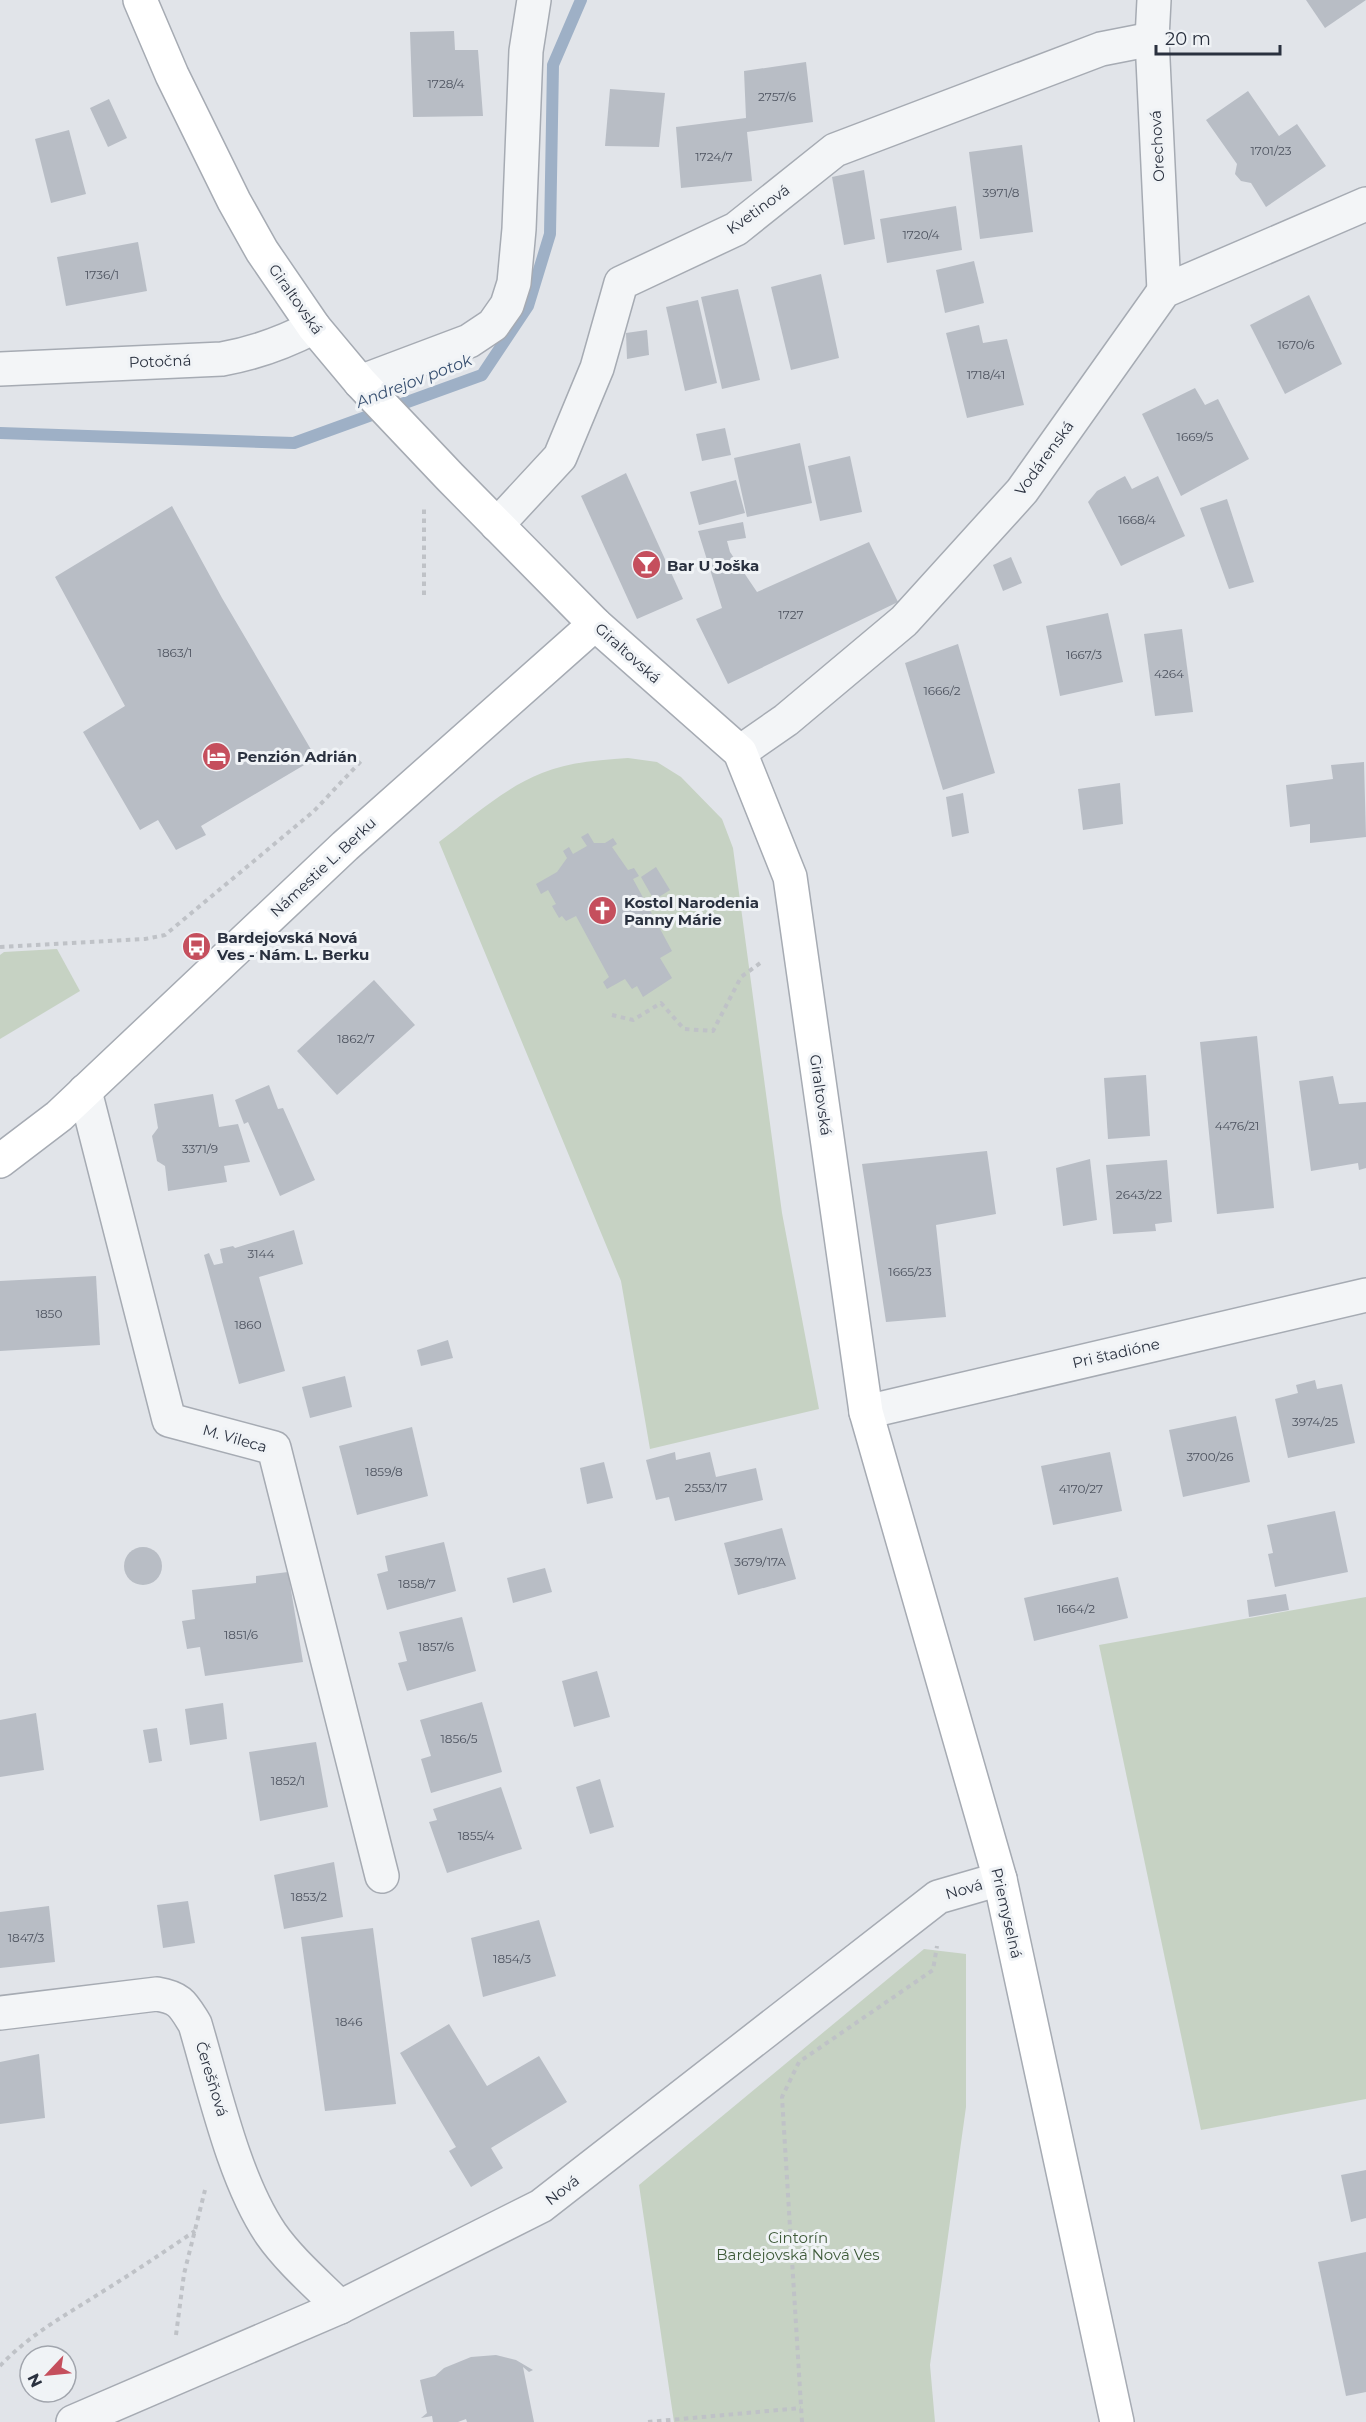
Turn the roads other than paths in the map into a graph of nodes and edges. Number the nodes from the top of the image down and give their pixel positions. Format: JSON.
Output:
{"nodes":[{"id":1,"x":140,"y":0,"type":"edge"},
{"id":2,"x":534,"y":0,"type":"edge"},
{"id":3,"x":1154,"y":0,"type":"edge"},
{"id":4,"x":1152,"y":39,"type":"junction"},
{"id":5,"x":1366,"y":204,"type":"edge"},
{"id":6,"x":1164,"y":291,"type":"junction"},
{"id":7,"x":314,"y":327,"type":"junction"},
{"id":8,"x":0,"y":369,"type":"edge"},
{"id":9,"x":360,"y":382,"type":"junction"},
{"id":10,"x":497,"y":525,"type":"junction"},
{"id":11,"x":595,"y":624,"type":"junction"},
{"id":12,"x":740,"y":752,"type":"junction"},
{"id":13,"x":85,"y":1091,"type":"junction"},
{"id":14,"x":0,"y":1161,"type":"edge"},
{"id":15,"x":1366,"y":1295,"type":"edge"},
{"id":16,"x":866,"y":1412,"type":"junction"},
{"id":17,"x":382,"y":1876,"type":"dead end"},
{"id":18,"x":1000,"y":1880,"type":"junction"},
{"id":19,"x":0,"y":2013,"type":"edge"},
{"id":20,"x":340,"y":2307,"type":"junction"},
{"id":21,"x":73,"y":2422,"type":"edge"},
{"id":22,"x":1117,"y":2422,"type":"edge"}],
"edges":[{"from":1,"to":7,"type":"street","name":"Giraltovská"},
{"from":2,"to":9,"type":"street"},
{"from":3,"to":4,"type":"street","name":"Orechová"},
{"from":4,"to":6,"type":"street","name":"Orechová"},
{"from":4,"to":10,"type":"street","name":"Kvetinová"},
{"from":5,"to":6,"type":"street"},
{"from":6,"to":12,"type":"street","name":"Vodárenská"},
{"from":7,"to":8,"type":"street","name":"Potočná"},
{"from":7,"to":9,"type":"street","name":"Giraltovská"},
{"from":9,"to":10,"type":"street","name":"Giraltovská"},
{"from":10,"to":11,"type":"street","name":"Giraltovská"},
{"from":11,"to":12,"type":"street","name":"Giraltovská"},
{"from":11,"to":13,"type":"street","name":"Námestie L. Berku"},
{"from":12,"to":16,"type":"street","name":"Giraltovská"},
{"from":13,"to":14,"type":"street","name":"Námestie L. Berku"},
{"from":13,"to":17,"type":"street","name":"M. Vileca"},
{"from":15,"to":16,"type":"street","name":"Pri štadióne"},
{"from":16,"to":18,"type":"street","name":"Priemyselná"},
{"from":18,"to":20,"type":"street","name":"Nová"},
{"from":18,"to":22,"type":"street","name":"Priemyselná"},
{"from":19,"to":20,"type":"street","name":"Čerešňová"},
{"from":20,"to":21,"type":"street","name":"Nová"}]}
